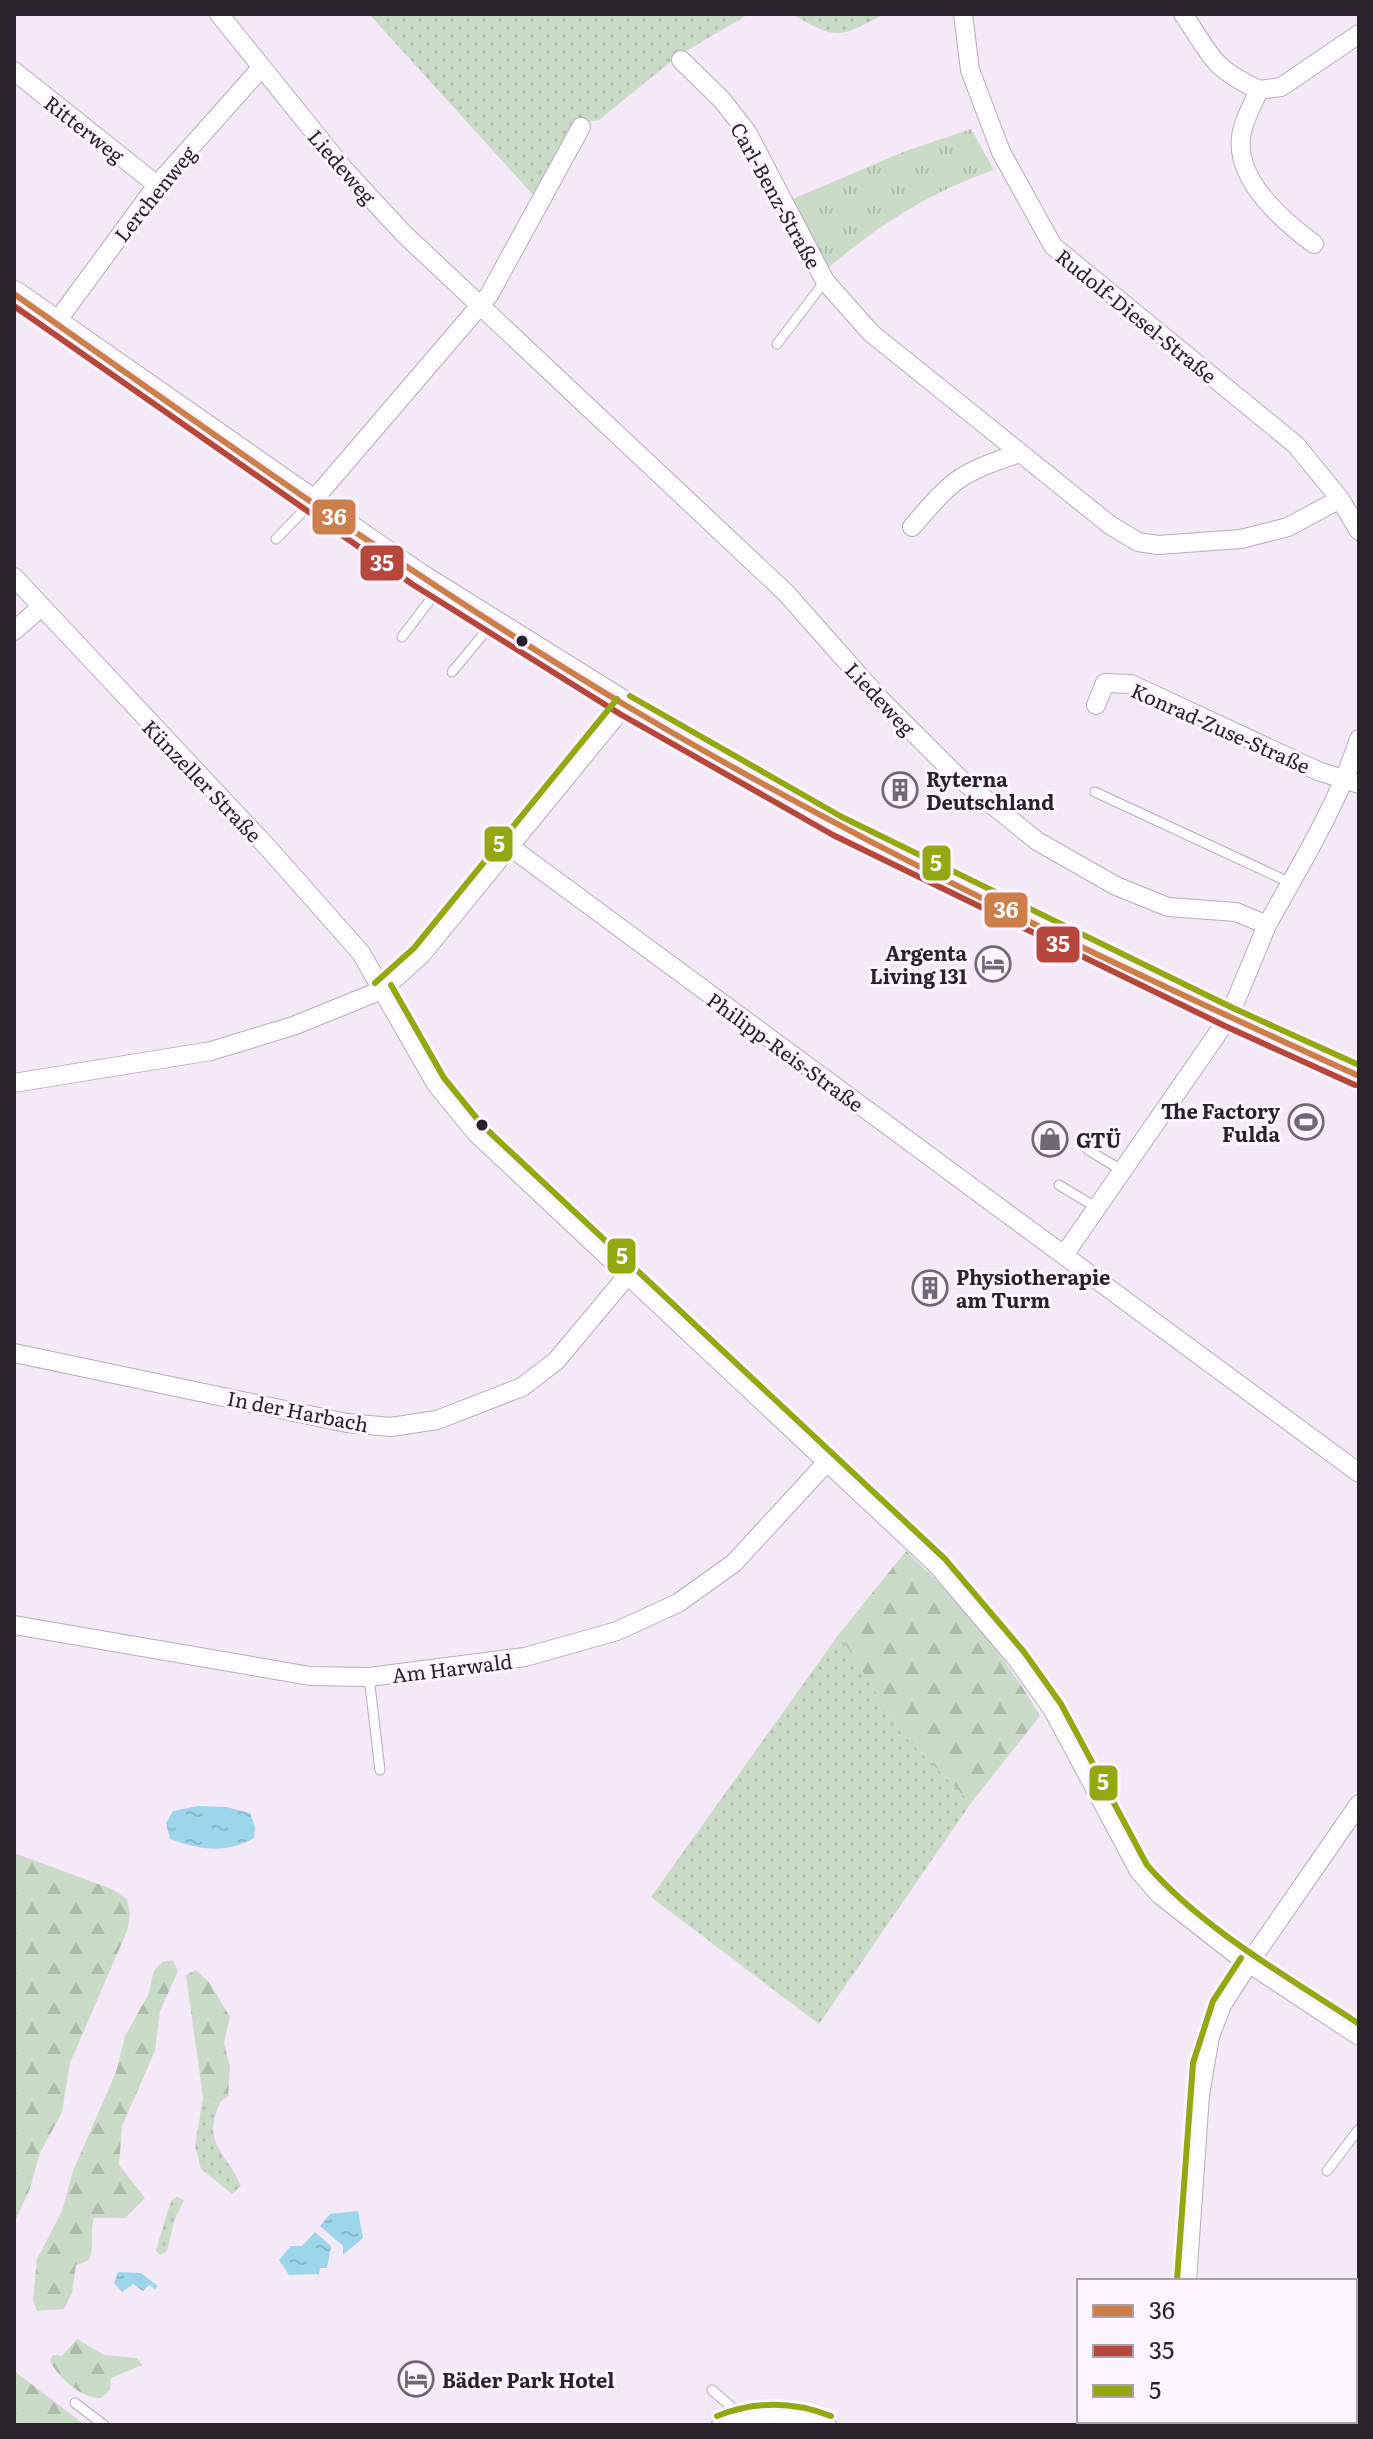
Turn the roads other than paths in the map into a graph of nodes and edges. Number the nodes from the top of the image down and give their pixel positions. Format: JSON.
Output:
{"nodes":[{"id":1,"x":219,"y":14,"type":"edge"},
{"id":2,"x":963,"y":14,"type":"edge"},
{"id":3,"x":1183,"y":14,"type":"edge"},
{"id":4,"x":1359,"y":34,"type":"edge"},
{"id":5,"x":681,"y":60,"type":"dead end"},
{"id":6,"x":261,"y":68,"type":"junction"},
{"id":7,"x":14,"y":71,"type":"edge"},
{"id":8,"x":1259,"y":90,"type":"junction"},
{"id":9,"x":581,"y":127,"type":"dead end"},
{"id":10,"x":157,"y":185,"type":"junction"},
{"id":11,"x":1314,"y":244,"type":"dead end"},
{"id":12,"x":825,"y":281,"type":"junction"},
{"id":13,"x":14,"y":294,"type":"edge"},
{"id":14,"x":479,"y":308,"type":"junction"},
{"id":15,"x":55,"y":324,"type":"junction"},
{"id":16,"x":777,"y":344,"type":"dead end"},
{"id":17,"x":1020,"y":453,"type":"junction"},
{"id":18,"x":1340,"y":499,"type":"junction"},
{"id":19,"x":310,"y":504,"type":"junction"},
{"id":20,"x":912,"y":527,"type":"dead end"},
{"id":21,"x":1359,"y":531,"type":"edge"},
{"id":22,"x":276,"y":539,"type":"dead end"},
{"id":23,"x":14,"y":577,"type":"edge"},
{"id":24,"x":438,"y":589,"type":"junction"},
{"id":25,"x":40,"y":608,"type":"junction"},
{"id":26,"x":492,"y":624,"type":"junction"},
{"id":27,"x":14,"y":631,"type":"edge"},
{"id":28,"x":402,"y":637,"type":"dead end"},
{"id":29,"x":452,"y":672,"type":"dead end"},
{"id":30,"x":625,"y":705,"type":"junction"},
{"id":31,"x":1096,"y":705,"type":"dead end"},
{"id":32,"x":1359,"y":739,"type":"edge"},
{"id":33,"x":1352,"y":782,"type":"edge"},
{"id":34,"x":1095,"y":792,"type":"dead end"},
{"id":35,"x":509,"y":846,"type":"junction"},
{"id":36,"x":1291,"y":883,"type":"junction"},
{"id":37,"x":1267,"y":925,"type":"junction"},
{"id":38,"x":382,"y":990,"type":"junction"},
{"id":39,"x":1229,"y":1017,"type":"junction"},
{"id":40,"x":1359,"y":1076,"type":"edge"},
{"id":41,"x":14,"y":1083,"type":"edge"},
{"id":42,"x":1088,"y":1150,"type":"dead end"},
{"id":43,"x":1123,"y":1171,"type":"junction"},
{"id":44,"x":1059,"y":1185,"type":"dead end"},
{"id":45,"x":1097,"y":1208,"type":"junction"},
{"id":46,"x":1064,"y":1255,"type":"junction"},
{"id":47,"x":627,"y":1276,"type":"junction"},
{"id":48,"x":14,"y":1353,"type":"edge"},
{"id":49,"x":827,"y":1462,"type":"junction"},
{"id":50,"x":1359,"y":1473,"type":"edge"},
{"id":51,"x":14,"y":1625,"type":"edge"},
{"id":52,"x":369,"y":1677,"type":"junction"},
{"id":53,"x":380,"y":1770,"type":"dead end"},
{"id":54,"x":1359,"y":1804,"type":"edge"},
{"id":55,"x":1249,"y":1963,"type":"junction"},
{"id":56,"x":1359,"y":2036,"type":"edge"},
{"id":57,"x":1359,"y":2129,"type":"edge"},
{"id":58,"x":1327,"y":2171,"type":"dead end"},
{"id":59,"x":1187,"y":2279,"type":"edge"},
{"id":60,"x":712,"y":2390,"type":"dead end"},
{"id":61,"x":75,"y":2403,"type":"dead end"},
{"id":62,"x":742,"y":2416,"type":"junction"},
{"id":63,"x":104,"y":2425,"type":"edge"},
{"id":64,"x":721,"y":2425,"type":"edge"},
{"id":65,"x":827,"y":2425,"type":"edge"}],
"edges":[{"from":1,"to":6,"type":"street","name":"Liedeweg"},
{"from":2,"to":18,"type":"street","name":"Rudolf-Diesel-Straße"},
{"from":3,"to":8,"type":"street"},
{"from":4,"to":8,"type":"street"},
{"from":5,"to":12,"type":"street","name":"Carl-Benz-Straße"},
{"from":6,"to":10,"type":"street","name":"Lerchenweg"},
{"from":6,"to":14,"type":"street","name":"Liedeweg"},
{"from":7,"to":10,"type":"street","name":"Ritterweg"},
{"from":8,"to":11,"type":"street"},
{"from":9,"to":14,"type":"street"},
{"from":10,"to":15,"type":"street","name":"Lerchenweg"},
{"from":12,"to":16,"type":"lane"},
{"from":12,"to":17,"type":"street","name":"Carl-Benz-Straße"},
{"from":13,"to":15,"type":"main road"},
{"from":14,"to":19,"type":"street"},
{"from":14,"to":37,"type":"street","name":"Liedeweg"},
{"from":15,"to":19,"type":"main road"},
{"from":17,"to":18,"type":"street","name":"Carl-Benz-Straße"},
{"from":17,"to":20,"type":"street"},
{"from":18,"to":21,"type":"street","name":"Rudolf-Diesel-Straße"},
{"from":19,"to":22,"type":"lane"},
{"from":19,"to":24,"type":"main road"},
{"from":23,"to":25,"type":"street","name":"Künzeller Straße"},
{"from":24,"to":26,"type":"main road"},
{"from":24,"to":28,"type":"lane"},
{"from":25,"to":27,"type":"street"},
{"from":25,"to":38,"type":"street","name":"Künzeller Straße"},
{"from":26,"to":29,"type":"lane"},
{"from":26,"to":30,"type":"main road"},
{"from":30,"to":35,"type":"street"},
{"from":30,"to":39,"type":"main road"},
{"from":31,"to":33,"type":"street","name":"Konrad-Zuse-Straße"},
{"from":32,"to":33,"type":"street"},
{"from":33,"to":36,"type":"street"},
{"from":34,"to":36,"type":"lane"},
{"from":35,"to":38,"type":"street"},
{"from":35,"to":46,"type":"street","name":"Philipp-Reis-Straße"},
{"from":36,"to":37,"type":"street"},
{"from":37,"to":39,"type":"street"},
{"from":38,"to":41,"type":"street"},
{"from":38,"to":47,"type":"street","name":"Künzeller Straße"},
{"from":39,"to":40,"type":"main road"},
{"from":39,"to":43,"type":"street"},
{"from":42,"to":43,"type":"lane"},
{"from":43,"to":45,"type":"street"},
{"from":44,"to":45,"type":"lane"},
{"from":45,"to":46,"type":"street"},
{"from":46,"to":50,"type":"street","name":"Philipp-Reis-Straße"},
{"from":47,"to":48,"type":"street","name":"In der Harbach"},
{"from":47,"to":49,"type":"street","name":"Künzeller Straße"},
{"from":49,"to":52,"type":"street","name":"Am Harwald"},
{"from":49,"to":55,"type":"street","name":"Künzeller Straße"},
{"from":51,"to":52,"type":"street","name":"Am Harwald"},
{"from":52,"to":53,"type":"lane"},
{"from":54,"to":55,"type":"street"},
{"from":55,"to":56,"type":"street","name":"Künzeller Straße"},
{"from":55,"to":59,"type":"street"},
{"from":57,"to":58,"type":"lane"},
{"from":60,"to":62,"type":"lane"},
{"from":61,"to":63,"type":"lane"},
{"from":62,"to":64,"type":"street"},
{"from":62,"to":65,"type":"street"}]}
